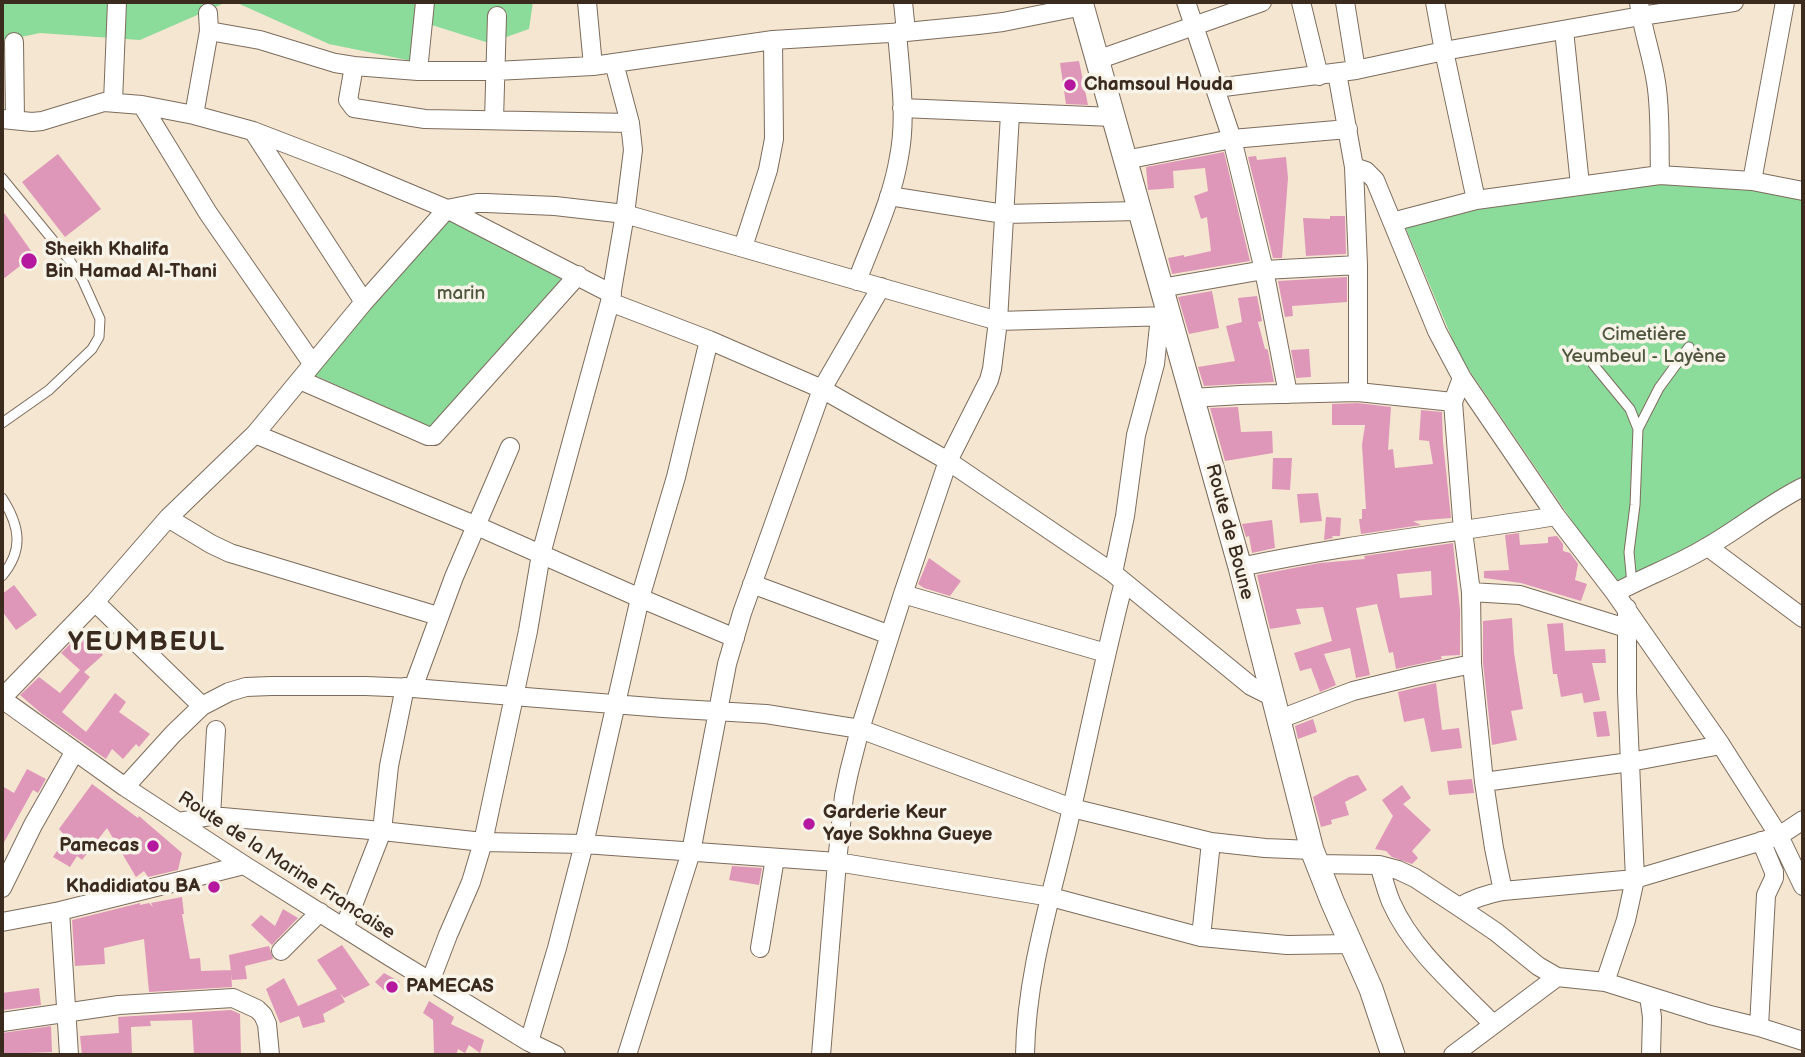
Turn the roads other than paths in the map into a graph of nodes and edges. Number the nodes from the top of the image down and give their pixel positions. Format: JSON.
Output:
{"nodes":[{"id":1,"x":117,"y":2,"type":"edge"},
{"id":2,"x":425,"y":2,"type":"edge"},
{"id":3,"x":587,"y":2,"type":"edge"},
{"id":4,"x":903,"y":2,"type":"edge"},
{"id":5,"x":1186,"y":2,"type":"edge"},
{"id":6,"x":1262,"y":2,"type":"edge"},
{"id":7,"x":1301,"y":2,"type":"edge"},
{"id":8,"x":1345,"y":2,"type":"edge"},
{"id":9,"x":1435,"y":2,"type":"edge"},
{"id":10,"x":1734,"y":2,"type":"edge"},
{"id":11,"x":1785,"y":2,"type":"edge"},
{"id":12,"x":1077,"y":4,"type":"edge"},
{"id":13,"x":1640,"y":9,"type":"edge"},
{"id":14,"x":497,"y":16,"type":"dead end"},
{"id":15,"x":1194,"y":27,"type":"junction"},
{"id":16,"x":1564,"y":30,"type":"junction"},
{"id":17,"x":902,"y":32,"type":"junction"},
{"id":18,"x":774,"y":40,"type":"junction"},
{"id":19,"x":14,"y":42,"type":"dead end"},
{"id":20,"x":1444,"y":51,"type":"junction"},
{"id":21,"x":1097,"y":60,"type":"junction"},
{"id":22,"x":614,"y":63,"type":"junction"},
{"id":23,"x":593,"y":65,"type":"junction"},
{"id":24,"x":354,"y":66,"type":"junction"},
{"id":25,"x":1356,"y":70,"type":"junction"},
{"id":26,"x":418,"y":71,"type":"junction"},
{"id":27,"x":495,"y":71,"type":"junction"},
{"id":28,"x":1328,"y":75,"type":"junction"},
{"id":29,"x":1216,"y":88,"type":"junction"},
{"id":30,"x":113,"y":102,"type":"junction"},
{"id":31,"x":142,"y":105,"type":"junction"},
{"id":32,"x":902,"y":108,"type":"junction"},
{"id":33,"x":1010,"y":114,"type":"junction"},
{"id":34,"x":194,"y":115,"type":"junction"},
{"id":35,"x":1113,"y":117,"type":"junction"},
{"id":36,"x":8,"y":119,"type":"edge"},
{"id":37,"x":494,"y":120,"type":"junction"},
{"id":38,"x":630,"y":123,"type":"junction"},
{"id":39,"x":1348,"y":130,"type":"junction"},
{"id":40,"x":253,"y":131,"type":"junction"},
{"id":41,"x":1232,"y":139,"type":"junction"},
{"id":42,"x":1125,"y":160,"type":"junction"},
{"id":43,"x":1354,"y":167,"type":"junction"},
{"id":44,"x":1660,"y":174,"type":"junction"},
{"id":45,"x":1752,"y":181,"type":"junction"},
{"id":46,"x":4,"y":185,"type":"edge"},
{"id":47,"x":1580,"y":185,"type":"junction"},
{"id":48,"x":1803,"y":191,"type":"edge"},
{"id":49,"x":889,"y":196,"type":"junction"},
{"id":50,"x":1476,"y":200,"type":"junction"},
{"id":51,"x":447,"y":209,"type":"junction"},
{"id":52,"x":1139,"y":211,"type":"junction"},
{"id":53,"x":625,"y":214,"type":"junction"},
{"id":54,"x":1004,"y":214,"type":"junction"},
{"id":55,"x":1392,"y":222,"type":"junction"},
{"id":56,"x":743,"y":247,"type":"junction"},
{"id":57,"x":1358,"y":265,"type":"junction"},
{"id":58,"x":1264,"y":270,"type":"junction"},
{"id":59,"x":578,"y":275,"type":"junction"},
{"id":60,"x":857,"y":281,"type":"junction"},
{"id":61,"x":881,"y":287,"type":"junction"},
{"id":62,"x":1161,"y":288,"type":"junction"},
{"id":63,"x":611,"y":298,"type":"junction"},
{"id":64,"x":364,"y":302,"type":"junction"},
{"id":65,"x":1164,"y":316,"type":"junction"},
{"id":66,"x":998,"y":321,"type":"junction"},
{"id":67,"x":709,"y":340,"type":"junction"},
{"id":68,"x":1689,"y":347,"type":"dead end"},
{"id":69,"x":312,"y":363,"type":"junction"},
{"id":70,"x":1593,"y":364,"type":"dead end"},
{"id":71,"x":1462,"y":378,"type":"junction"},
{"id":72,"x":300,"y":380,"type":"junction"},
{"id":73,"x":822,"y":389,"type":"junction"},
{"id":74,"x":1358,"y":392,"type":"junction"},
{"id":75,"x":1288,"y":394,"type":"junction"},
{"id":76,"x":1192,"y":398,"type":"junction"},
{"id":77,"x":1453,"y":402,"type":"junction"},
{"id":78,"x":2,"y":423,"type":"edge"},
{"id":79,"x":1637,"y":429,"type":"junction"},
{"id":80,"x":255,"y":434,"type":"junction"},
{"id":81,"x":510,"y":447,"type":"dead end"},
{"id":82,"x":948,"y":461,"type":"junction"},
{"id":83,"x":1803,"y":487,"type":"edge"},
{"id":84,"x":2,"y":498,"type":"edge"},
{"id":85,"x":1556,"y":516,"type":"junction"},
{"id":86,"x":168,"y":517,"type":"junction"},
{"id":87,"x":477,"y":526,"type":"junction"},
{"id":88,"x":1463,"y":531,"type":"junction"},
{"id":89,"x":1708,"y":547,"type":"junction"},
{"id":90,"x":541,"y":554,"type":"junction"},
{"id":91,"x":1240,"y":567,"type":"junction"},
{"id":92,"x":2,"y":576,"type":"edge"},
{"id":93,"x":1119,"y":577,"type":"junction"},
{"id":94,"x":752,"y":584,"type":"junction"},
{"id":95,"x":1632,"y":584,"type":"junction"},
{"id":96,"x":1471,"y":592,"type":"junction"},
{"id":97,"x":1615,"y":593,"type":"junction"},
{"id":98,"x":903,"y":594,"type":"junction"},
{"id":99,"x":640,"y":598,"type":"junction"},
{"id":100,"x":95,"y":602,"type":"junction"},
{"id":101,"x":1627,"y":608,"type":"junction"},
{"id":102,"x":439,"y":616,"type":"junction"},
{"id":103,"x":1803,"y":618,"type":"edge"},
{"id":104,"x":1626,"y":628,"type":"junction"},
{"id":105,"x":890,"y":635,"type":"junction"},
{"id":106,"x":735,"y":638,"type":"junction"},
{"id":107,"x":1106,"y":653,"type":"junction"},
{"id":108,"x":1472,"y":664,"type":"junction"},
{"id":109,"x":409,"y":687,"type":"junction"},
{"id":110,"x":513,"y":696,"type":"junction"},
{"id":111,"x":1273,"y":697,"type":"junction"},
{"id":112,"x":2,"y":698,"type":"edge"},
{"id":113,"x":616,"y":704,"type":"junction"},
{"id":114,"x":202,"y":706,"type":"junction"},
{"id":115,"x":717,"y":712,"type":"junction"},
{"id":116,"x":1280,"y":719,"type":"junction"},
{"id":117,"x":860,"y":729,"type":"junction"},
{"id":118,"x":216,"y":730,"type":"dead end"},
{"id":119,"x":1721,"y":745,"type":"junction"},
{"id":120,"x":75,"y":751,"type":"junction"},
{"id":121,"x":1629,"y":762,"type":"junction"},
{"id":122,"x":1484,"y":782,"type":"junction"},
{"id":123,"x":125,"y":787,"type":"junction"},
{"id":124,"x":1072,"y":808,"type":"junction"},
{"id":125,"x":211,"y":816,"type":"junction"},
{"id":126,"x":1803,"y":820,"type":"edge"},
{"id":127,"x":178,"y":822,"type":"junction"},
{"id":128,"x":382,"y":831,"type":"junction"},
{"id":129,"x":1779,"y":836,"type":"junction"},
{"id":130,"x":1761,"y":841,"type":"junction"},
{"id":131,"x":483,"y":842,"type":"junction"},
{"id":132,"x":1211,"y":842,"type":"junction"},
{"id":133,"x":584,"y":844,"type":"junction"},
{"id":134,"x":691,"y":852,"type":"junction"},
{"id":135,"x":1315,"y":857,"type":"junction"},
{"id":136,"x":775,"y":858,"type":"junction"},
{"id":137,"x":837,"y":862,"type":"junction"},
{"id":138,"x":244,"y":865,"type":"junction"},
{"id":139,"x":1379,"y":865,"type":"junction"},
{"id":140,"x":1635,"y":879,"type":"junction"},
{"id":141,"x":1803,"y":886,"type":"edge"},
{"id":142,"x":2,"y":888,"type":"edge"},
{"id":143,"x":1503,"y":891,"type":"junction"},
{"id":144,"x":1051,"y":897,"type":"junction"},
{"id":145,"x":1459,"y":907,"type":"junction"},
{"id":146,"x":60,"y":911,"type":"junction"},
{"id":147,"x":320,"y":912,"type":"junction"},
{"id":148,"x":2,"y":922,"type":"edge"},
{"id":149,"x":344,"y":928,"type":"junction"},
{"id":150,"x":1201,"y":937,"type":"junction"},
{"id":151,"x":1352,"y":944,"type":"junction"},
{"id":152,"x":760,"y":948,"type":"dead end"},
{"id":153,"x":281,"y":951,"type":"dead end"},
{"id":154,"x":1557,"y":977,"type":"junction"},
{"id":155,"x":430,"y":982,"type":"junction"},
{"id":156,"x":1605,"y":982,"type":"junction"},
{"id":157,"x":1649,"y":996,"type":"junction"},
{"id":158,"x":67,"y":1014,"type":"junction"},
{"id":159,"x":2,"y":1022,"type":"edge"},
{"id":160,"x":1493,"y":1024,"type":"junction"},
{"id":161,"x":1759,"y":1027,"type":"junction"},
{"id":162,"x":1803,"y":1041,"type":"edge"},
{"id":163,"x":529,"y":1042,"type":"junction"},
{"id":164,"x":69,"y":1055,"type":"edge"},
{"id":165,"x":270,"y":1055,"type":"edge"},
{"id":166,"x":556,"y":1055,"type":"edge"},
{"id":167,"x":627,"y":1055,"type":"edge"},
{"id":168,"x":821,"y":1055,"type":"edge"},
{"id":169,"x":1025,"y":1055,"type":"edge"},
{"id":170,"x":1393,"y":1055,"type":"edge"},
{"id":171,"x":1453,"y":1055,"type":"edge"},
{"id":172,"x":1651,"y":1055,"type":"edge"}],
"edges":[{"from":1,"to":30,"type":"street"},
{"from":2,"to":26,"type":"street"},
{"from":3,"to":23,"type":"street"},
{"from":4,"to":17,"type":"street"},
{"from":5,"to":15,"type":"street"},
{"from":6,"to":15,"type":"street"},
{"from":7,"to":28,"type":"street"},
{"from":8,"to":25,"type":"street"},
{"from":9,"to":20,"type":"street"},
{"from":10,"to":13,"type":"street"},
{"from":11,"to":45,"type":"street"},
{"from":12,"to":17,"type":"street"},
{"from":12,"to":21,"type":"street","name":"Route de Boune"},
{"from":13,"to":16,"type":"street"},
{"from":13,"to":44,"type":"street"},
{"from":14,"to":27,"type":"street"},
{"from":15,"to":21,"type":"street"},
{"from":15,"to":29,"type":"street"},
{"from":16,"to":20,"type":"street"},
{"from":16,"to":47,"type":"street"},
{"from":17,"to":18,"type":"street"},
{"from":17,"to":32,"type":"street"},
{"from":18,"to":22,"type":"street"},
{"from":18,"to":56,"type":"street"},
{"from":19,"to":36,"type":"street"},
{"from":20,"to":25,"type":"street"},
{"from":20,"to":50,"type":"street"},
{"from":21,"to":35,"type":"street","name":"Route de Boune"},
{"from":22,"to":23,"type":"street"},
{"from":22,"to":38,"type":"street"},
{"from":23,"to":27,"type":"street"},
{"from":24,"to":26,"type":"street"},
{"from":24,"to":34,"type":"street"},
{"from":24,"to":37,"type":"street"},
{"from":25,"to":28,"type":"street"},
{"from":26,"to":27,"type":"street"},
{"from":27,"to":37,"type":"street"},
{"from":28,"to":29,"type":"street"},
{"from":28,"to":39,"type":"street"},
{"from":29,"to":41,"type":"street"},
{"from":30,"to":31,"type":"street"},
{"from":30,"to":36,"type":"street"},
{"from":31,"to":34,"type":"street"},
{"from":31,"to":69,"type":"street"},
{"from":32,"to":33,"type":"street"},
{"from":32,"to":49,"type":"street"},
{"from":33,"to":35,"type":"street"},
{"from":33,"to":54,"type":"street"},
{"from":34,"to":40,"type":"street"},
{"from":35,"to":42,"type":"street","name":"Route de Boune"},
{"from":37,"to":38,"type":"street"},
{"from":38,"to":53,"type":"street"},
{"from":39,"to":41,"type":"street"},
{"from":39,"to":43,"type":"street"},
{"from":40,"to":51,"type":"street"},
{"from":40,"to":64,"type":"street"},
{"from":41,"to":42,"type":"street"},
{"from":41,"to":58,"type":"street"},
{"from":42,"to":52,"type":"street","name":"Route de Boune"},
{"from":43,"to":55,"type":"street"},
{"from":43,"to":57,"type":"street"},
{"from":44,"to":45,"type":"street"},
{"from":44,"to":47,"type":"street"},
{"from":45,"to":48,"type":"street"},
{"from":46,"to":78,"type":"lane"},
{"from":47,"to":50,"type":"street"},
{"from":49,"to":54,"type":"street"},
{"from":49,"to":60,"type":"street"},
{"from":50,"to":55,"type":"street"},
{"from":51,"to":53,"type":"street"},
{"from":51,"to":59,"type":"street"},
{"from":51,"to":64,"type":"street"},
{"from":52,"to":54,"type":"street"},
{"from":52,"to":62,"type":"street","name":"Route de Boune"},
{"from":53,"to":56,"type":"street"},
{"from":53,"to":63,"type":"street"},
{"from":54,"to":66,"type":"street"},
{"from":55,"to":71,"type":"street"},
{"from":56,"to":60,"type":"street"},
{"from":57,"to":58,"type":"street"},
{"from":57,"to":74,"type":"street"},
{"from":58,"to":62,"type":"street"},
{"from":58,"to":75,"type":"street"},
{"from":59,"to":63,"type":"street"},
{"from":59,"to":72,"type":"street"},
{"from":60,"to":61,"type":"street"},
{"from":61,"to":66,"type":"street"},
{"from":61,"to":73,"type":"street"},
{"from":62,"to":65,"type":"street","name":"Route de Boune"},
{"from":63,"to":67,"type":"street"},
{"from":63,"to":90,"type":"street"},
{"from":64,"to":69,"type":"street"},
{"from":65,"to":66,"type":"street"},
{"from":65,"to":76,"type":"street","name":"Route de Boune"},
{"from":65,"to":93,"type":"street"},
{"from":66,"to":82,"type":"street"},
{"from":67,"to":73,"type":"street"},
{"from":67,"to":99,"type":"street"},
{"from":68,"to":79,"type":"lane"},
{"from":69,"to":72,"type":"street"},
{"from":70,"to":79,"type":"lane"},
{"from":71,"to":77,"type":"street"},
{"from":71,"to":85,"type":"street"},
{"from":72,"to":80,"type":"street"},
{"from":73,"to":82,"type":"street"},
{"from":73,"to":94,"type":"street"},
{"from":74,"to":75,"type":"street"},
{"from":74,"to":77,"type":"street"},
{"from":75,"to":76,"type":"street"},
{"from":76,"to":91,"type":"street","name":"Route de Boune"},
{"from":77,"to":88,"type":"street"},
{"from":79,"to":95,"type":"lane"},
{"from":80,"to":86,"type":"street"},
{"from":80,"to":87,"type":"street"},
{"from":81,"to":87,"type":"street"},
{"from":82,"to":93,"type":"street"},
{"from":82,"to":98,"type":"street"},
{"from":83,"to":89,"type":"street"},
{"from":84,"to":92,"type":"lane"},
{"from":85,"to":88,"type":"street"},
{"from":85,"to":97,"type":"street"},
{"from":86,"to":100,"type":"street"},
{"from":86,"to":102,"type":"street"},
{"from":87,"to":90,"type":"street"},
{"from":87,"to":102,"type":"street"},
{"from":88,"to":91,"type":"street"},
{"from":88,"to":96,"type":"street"},
{"from":89,"to":95,"type":"street"},
{"from":89,"to":103,"type":"street"},
{"from":90,"to":99,"type":"street"},
{"from":90,"to":110,"type":"street"},
{"from":91,"to":111,"type":"street","name":"Route de Boune"},
{"from":93,"to":107,"type":"street"},
{"from":93,"to":111,"type":"street"},
{"from":94,"to":105,"type":"street"},
{"from":94,"to":106,"type":"street"},
{"from":95,"to":97,"type":"street"},
{"from":96,"to":104,"type":"street"},
{"from":96,"to":108,"type":"street"},
{"from":97,"to":101,"type":"street"},
{"from":98,"to":105,"type":"street"},
{"from":98,"to":107,"type":"street"},
{"from":99,"to":106,"type":"street"},
{"from":99,"to":113,"type":"street"},
{"from":100,"to":112,"type":"street"},
{"from":100,"to":114,"type":"street"},
{"from":101,"to":104,"type":"street"},
{"from":101,"to":119,"type":"street"},
{"from":102,"to":109,"type":"street"},
{"from":104,"to":121,"type":"street"},
{"from":105,"to":117,"type":"street"},
{"from":106,"to":115,"type":"street"},
{"from":107,"to":124,"type":"street"},
{"from":108,"to":116,"type":"street"},
{"from":108,"to":122,"type":"street"},
{"from":109,"to":110,"type":"street"},
{"from":109,"to":114,"type":"street"},
{"from":109,"to":128,"type":"street"},
{"from":110,"to":113,"type":"street"},
{"from":110,"to":131,"type":"street"},
{"from":111,"to":116,"type":"street","name":"Route de Boune"},
{"from":112,"to":120,"type":"street","name":"Route de la Marine Francaise"},
{"from":113,"to":115,"type":"street"},
{"from":113,"to":133,"type":"street"},
{"from":114,"to":123,"type":"street"},
{"from":115,"to":117,"type":"street"},
{"from":115,"to":134,"type":"street"},
{"from":116,"to":135,"type":"street","name":"Route de Boune"},
{"from":117,"to":124,"type":"street"},
{"from":117,"to":137,"type":"street"},
{"from":118,"to":125,"type":"street"},
{"from":119,"to":121,"type":"street"},
{"from":119,"to":129,"type":"street"},
{"from":120,"to":123,"type":"street","name":"Route de la Marine Francaise"},
{"from":120,"to":142,"type":"street"},
{"from":121,"to":122,"type":"street"},
{"from":121,"to":140,"type":"street"},
{"from":122,"to":143,"type":"street"},
{"from":123,"to":127,"type":"street","name":"Route de la Marine Francaise"},
{"from":124,"to":132,"type":"street"},
{"from":124,"to":144,"type":"street"},
{"from":125,"to":127,"type":"street"},
{"from":125,"to":128,"type":"street"},
{"from":126,"to":129,"type":"street"},
{"from":127,"to":138,"type":"street","name":"Route de la Marine Francaise"},
{"from":128,"to":131,"type":"street"},
{"from":128,"to":149,"type":"street"},
{"from":129,"to":130,"type":"street"},
{"from":129,"to":141,"type":"street"},
{"from":130,"to":140,"type":"street"},
{"from":130,"to":161,"type":"street"},
{"from":131,"to":133,"type":"street"},
{"from":131,"to":155,"type":"street"},
{"from":132,"to":135,"type":"street"},
{"from":132,"to":150,"type":"street"},
{"from":133,"to":134,"type":"street"},
{"from":133,"to":163,"type":"street"},
{"from":134,"to":136,"type":"street"},
{"from":134,"to":167,"type":"street"},
{"from":135,"to":139,"type":"street"},
{"from":135,"to":151,"type":"street","name":"Route de Boune"},
{"from":136,"to":137,"type":"street"},
{"from":136,"to":152,"type":"street"},
{"from":137,"to":144,"type":"street"},
{"from":137,"to":168,"type":"street"},
{"from":138,"to":146,"type":"street"},
{"from":138,"to":147,"type":"street","name":"Route de la Marine Francaise"},
{"from":139,"to":145,"type":"street"},
{"from":139,"to":160,"type":"street"},
{"from":140,"to":143,"type":"street"},
{"from":140,"to":156,"type":"street"},
{"from":143,"to":145,"type":"street"},
{"from":144,"to":150,"type":"street"},
{"from":144,"to":169,"type":"street"},
{"from":145,"to":154,"type":"street"},
{"from":146,"to":148,"type":"street"},
{"from":146,"to":158,"type":"street"},
{"from":147,"to":149,"type":"street","name":"Route de la Marine Francaise"},
{"from":147,"to":153,"type":"street"},
{"from":149,"to":155,"type":"street","name":"Route de la Marine Francaise"},
{"from":150,"to":151,"type":"street"},
{"from":151,"to":170,"type":"street","name":"Route de Boune"},
{"from":154,"to":156,"type":"street"},
{"from":154,"to":160,"type":"street"},
{"from":155,"to":163,"type":"street","name":"Route de la Marine Francaise"},
{"from":156,"to":157,"type":"street"},
{"from":157,"to":161,"type":"street"},
{"from":157,"to":172,"type":"street"},
{"from":158,"to":159,"type":"street"},
{"from":158,"to":164,"type":"street"},
{"from":158,"to":165,"type":"street"},
{"from":160,"to":171,"type":"street"},
{"from":161,"to":162,"type":"street"},
{"from":163,"to":166,"type":"street","name":"Route de la Marine Francaise"}]}
